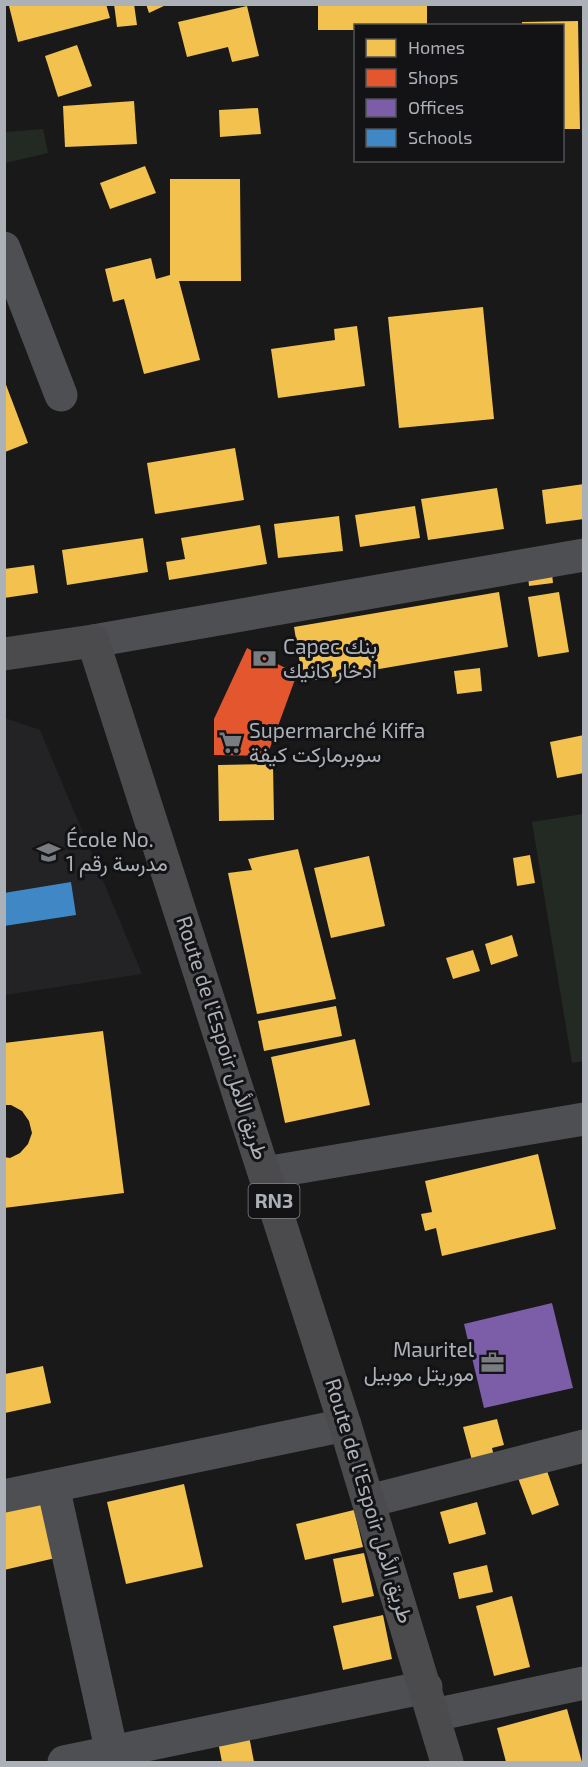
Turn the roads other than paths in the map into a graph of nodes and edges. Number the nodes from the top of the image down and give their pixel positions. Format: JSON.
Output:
{"nodes":[{"id":1,"x":4,"y":248,"type":"edge"},
{"id":2,"x":61,"y":395,"type":"dead end"},
{"id":3,"x":584,"y":555,"type":"edge"},
{"id":4,"x":93,"y":641,"type":"junction"},
{"id":5,"x":4,"y":654,"type":"edge"},
{"id":6,"x":584,"y":1119,"type":"edge"},
{"id":7,"x":265,"y":1173,"type":"junction"},
{"id":8,"x":345,"y":1425,"type":"junction"},
{"id":9,"x":584,"y":1446,"type":"edge"},
{"id":10,"x":53,"y":1486,"type":"junction"},
{"id":11,"x":4,"y":1496,"type":"edge"},
{"id":12,"x":369,"y":1501,"type":"junction"},
{"id":13,"x":584,"y":1683,"type":"edge"},
{"id":14,"x":430,"y":1701,"type":"junction"},
{"id":15,"x":113,"y":1758,"type":"edge"},
{"id":16,"x":64,"y":1762,"type":"edge"},
{"id":17,"x":447,"y":1762,"type":"edge"}],
"edges":[{"from":1,"to":2,"type":"street"},
{"from":3,"to":4,"type":"street"},
{"from":4,"to":5,"type":"highway"},
{"from":4,"to":7,"type":"highway","name":"Route de l’Espoir طريق الأمل","number":"RN3"},
{"from":6,"to":7,"type":"street"},
{"from":7,"to":8,"type":"highway","name":"Route de l’Espoir طريق الأمل","number":"RN3"},
{"from":8,"to":10,"type":"street"},
{"from":8,"to":12,"type":"highway","name":"Route de l’Espoir طريق الأمل","number":"RN3"},
{"from":9,"to":12,"type":"street"},
{"from":10,"to":11,"type":"street"},
{"from":10,"to":15,"type":"street"},
{"from":12,"to":14,"type":"highway","name":"Route de l’Espoir طريق الأمل","number":"RN3"},
{"from":13,"to":14,"type":"street"},
{"from":14,"to":15,"type":"street"},
{"from":14,"to":17,"type":"highway","name":"Route de l’Espoir طريق الأمل","number":"RN3"},
{"from":15,"to":16,"type":"street"}]}
